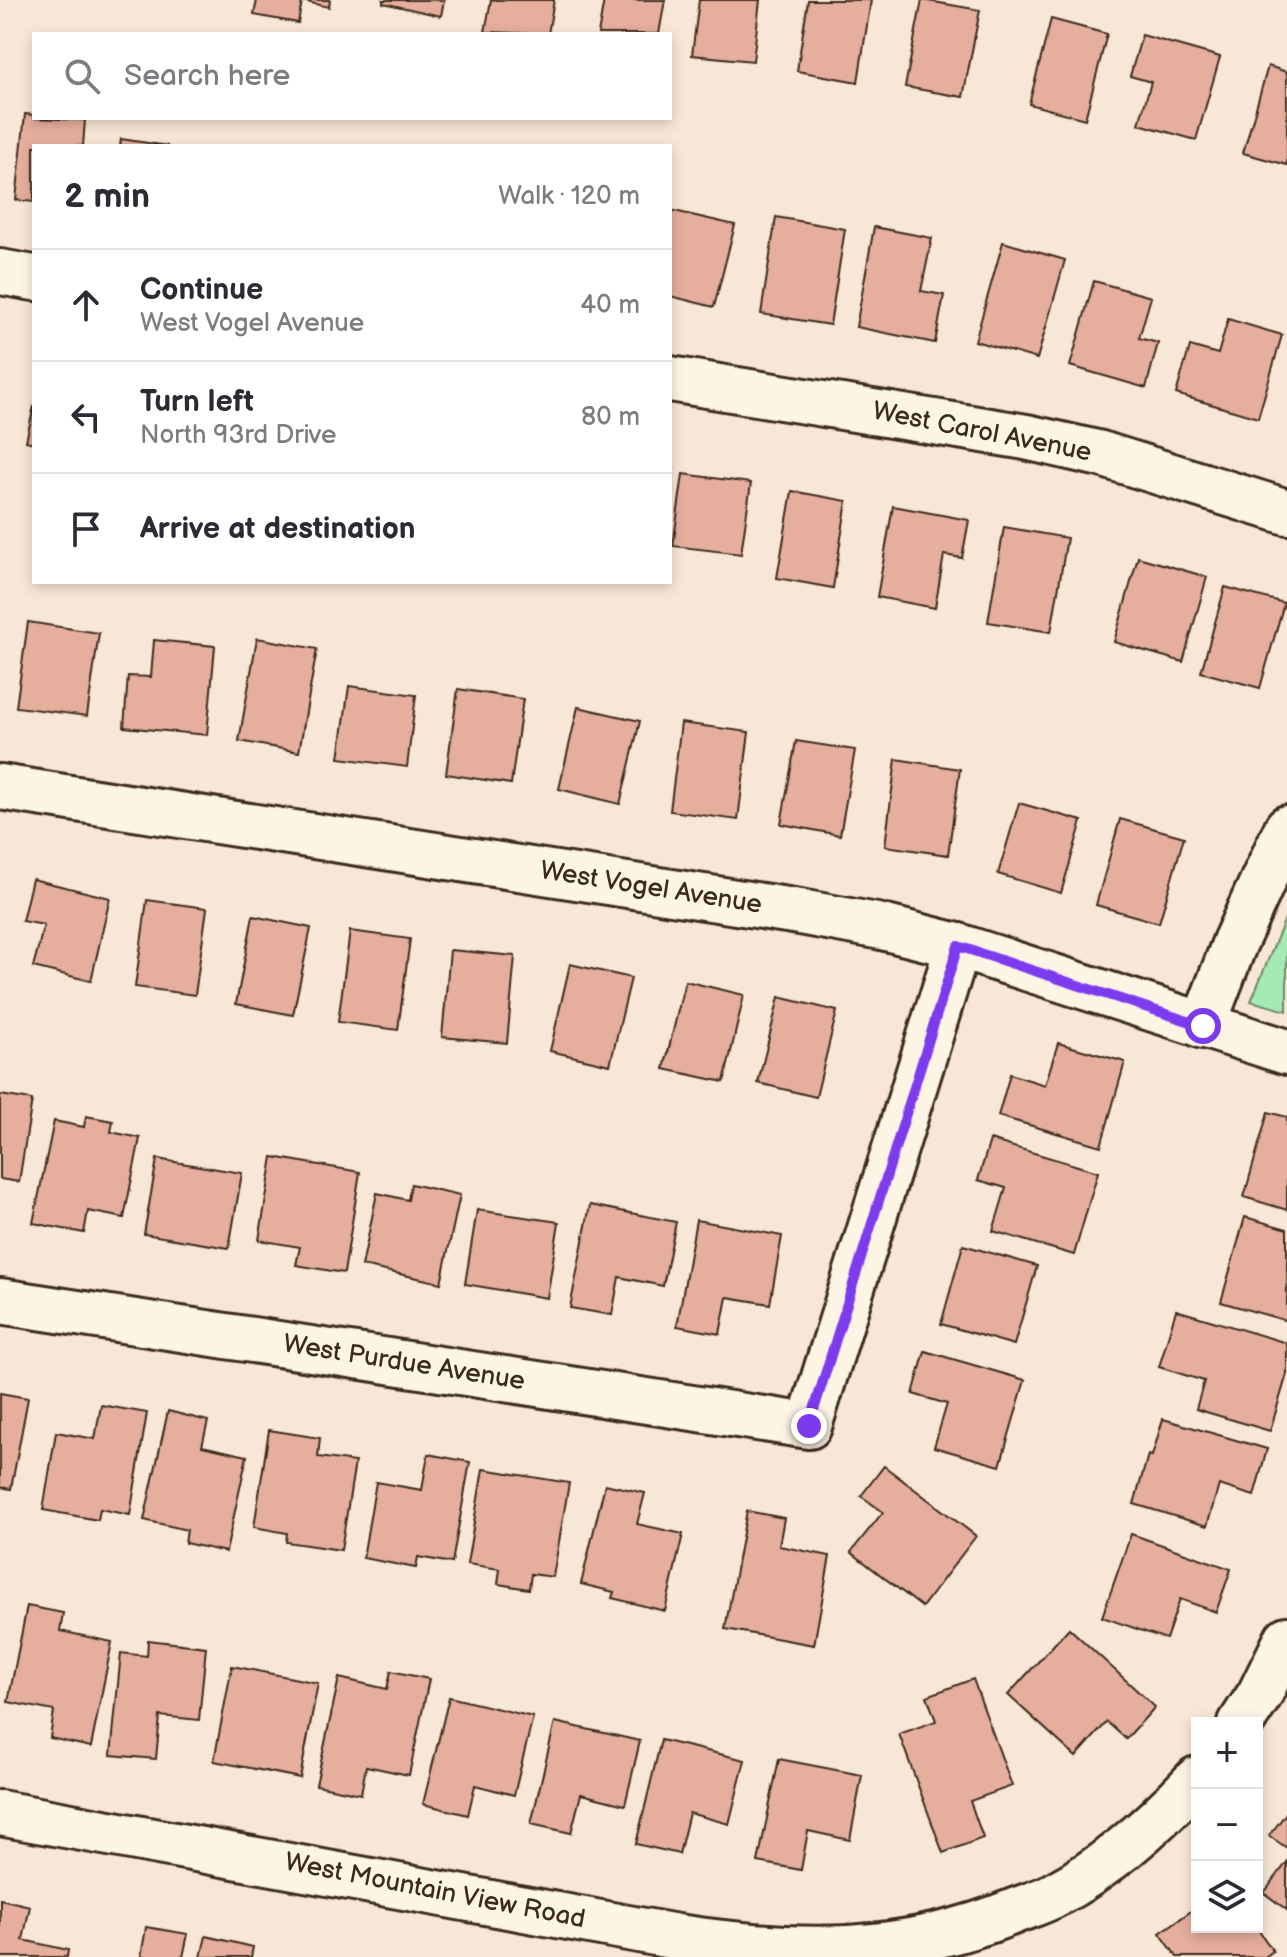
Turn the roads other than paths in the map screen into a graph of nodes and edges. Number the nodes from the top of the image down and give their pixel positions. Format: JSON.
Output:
{"nodes":[{"id":1,"x":0,"y":272,"type":"edge"},
{"id":2,"x":32,"y":278,"type":"edge"},
{"id":3,"x":672,"y":379,"type":"edge"},
{"id":4,"x":1287,"y":512,"type":"edge"},
{"id":5,"x":0,"y":787,"type":"edge"},
{"id":6,"x":1287,"y":828,"type":"edge"},
{"id":7,"x":958,"y":946,"type":"junction"},
{"id":8,"x":1203,"y":1026,"type":"junction"},
{"id":9,"x":1287,"y":1052,"type":"edge"},
{"id":10,"x":0,"y":1301,"type":"edge"},
{"id":11,"x":1287,"y":1639,"type":"edge"},
{"id":12,"x":1245,"y":1717,"type":"edge"},
{"id":13,"x":1191,"y":1785,"type":"edge"},
{"id":14,"x":0,"y":1813,"type":"edge"}],
"edges":[{"from":1,"to":2,"type":"street"},
{"from":3,"to":4,"type":"street","name":"West Carol Avenue"},
{"from":5,"to":7,"type":"street","name":"West Vogel Avenue"},
{"from":6,"to":8,"type":"street"},
{"from":7,"to":8,"type":"street","name":"West Vogel Avenue"},
{"from":7,"to":10,"type":"street","name":"West Purdue Avenue"},
{"from":8,"to":9,"type":"street","name":"West Vogel Avenue"},
{"from":11,"to":12,"type":"street"},
{"from":13,"to":14,"type":"street","name":"West Mountain View Road"}]}
